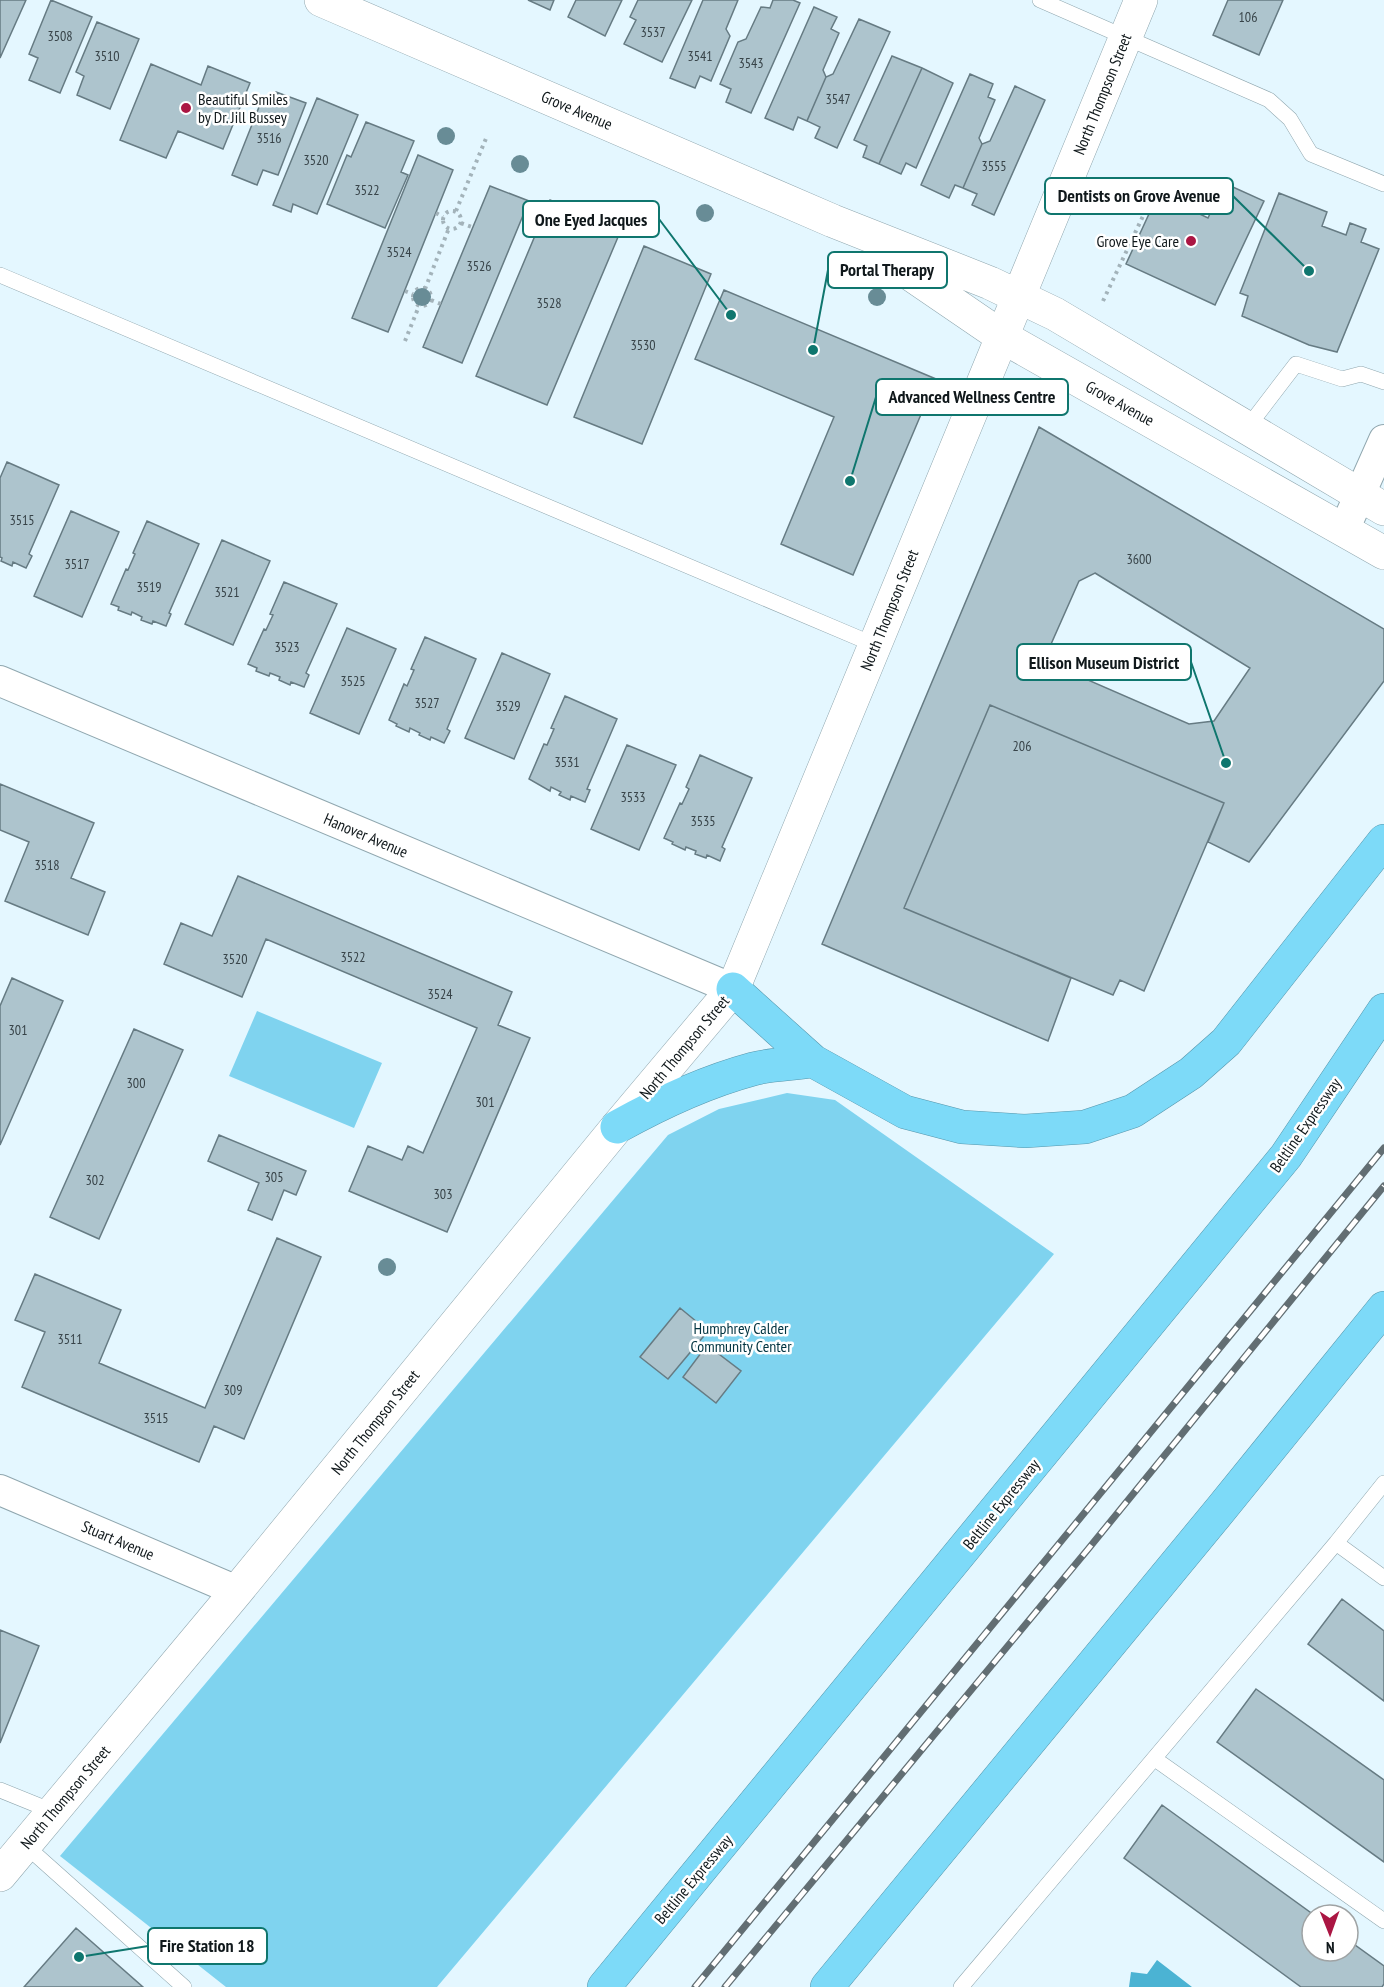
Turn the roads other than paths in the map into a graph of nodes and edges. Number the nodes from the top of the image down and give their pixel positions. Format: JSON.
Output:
{"nodes":[{"id":1,"x":321,"y":0,"type":"edge"},
{"id":2,"x":1040,"y":0,"type":"edge"},
{"id":3,"x":1141,"y":0,"type":"edge"},
{"id":4,"x":1125,"y":37,"type":"junction"},
{"id":5,"x":1384,"y":184,"type":"edge"},
{"id":6,"x":833,"y":221,"type":"junction"},
{"id":7,"x":0,"y":274,"type":"edge"},
{"id":8,"x":1019,"y":297,"type":"junction"},
{"id":9,"x":1001,"y":336,"type":"junction"},
{"id":10,"x":1384,"y":382,"type":"edge"},
{"id":11,"x":1247,"y":428,"type":"junction"},
{"id":12,"x":1384,"y":440,"type":"edge"},
{"id":13,"x":1372,"y":502,"type":"edge"},
{"id":14,"x":1344,"y":530,"type":"junction"},
{"id":15,"x":1384,"y":553,"type":"edge"},
{"id":16,"x":874,"y":645,"type":"junction"},
{"id":17,"x":0,"y":681,"type":"edge"},
{"id":18,"x":1384,"y":841,"type":"edge"},
{"id":19,"x":733,"y":989,"type":"junction"},
{"id":20,"x":1384,"y":1010,"type":"edge"},
{"id":21,"x":813,"y":1061,"type":"junction"},
{"id":22,"x":616,"y":1127,"type":"junction"},
{"id":23,"x":1384,"y":1308,"type":"edge"},
{"id":24,"x":1384,"y":1483,"type":"edge"},
{"id":25,"x":0,"y":1490,"type":"edge"},
{"id":26,"x":1336,"y":1543,"type":"junction"},
{"id":27,"x":1384,"y":1578,"type":"edge"},
{"id":28,"x":237,"y":1591,"type":"junction"},
{"id":29,"x":1155,"y":1759,"type":"junction"},
{"id":30,"x":0,"y":1790,"type":"edge"},
{"id":31,"x":52,"y":1811,"type":"junction"},
{"id":32,"x":25,"y":1845,"type":"junction"},
{"id":33,"x":0,"y":1875,"type":"edge"},
{"id":34,"x":1384,"y":1921,"type":"edge"},
{"id":35,"x":184,"y":1987,"type":"edge"},
{"id":36,"x":604,"y":1987,"type":"edge"},
{"id":37,"x":827,"y":1987,"type":"edge"},
{"id":38,"x":962,"y":1987,"type":"edge"}],
"edges":[{"from":1,"to":6,"type":"main road","name":"Grove Avenue"},
{"from":2,"to":4,"type":"lane"},
{"from":3,"to":4,"type":"main road","name":"North Thompson Street"},
{"from":4,"to":5,"type":"lane"},
{"from":4,"to":8,"type":"main road","name":"North Thompson Street"},
{"from":6,"to":8,"type":"main road","name":"Grove Avenue"},
{"from":6,"to":9,"type":"main road","name":"Grove Avenue"},
{"from":7,"to":16,"type":"lane"},
{"from":8,"to":9,"type":"main road","name":"North Thompson Street"},
{"from":8,"to":11,"type":"main road","name":"Grove Avenue"},
{"from":9,"to":14,"type":"main road","name":"Grove Avenue"},
{"from":9,"to":16,"type":"main road","name":"North Thompson Street"},
{"from":10,"to":11,"type":"lane"},
{"from":11,"to":13,"type":"main road","name":"Grove Avenue"},
{"from":12,"to":13,"type":"street"},
{"from":13,"to":14,"type":"street"},
{"from":14,"to":15,"type":"main road","name":"Grove Avenue"},
{"from":16,"to":19,"type":"main road","name":"North Thompson Street"},
{"from":17,"to":19,"type":"street","name":"Hanover Avenue"},
{"from":18,"to":21,"type":"highway"},
{"from":19,"to":21,"type":"highway"},
{"from":19,"to":22,"type":"main road","name":"North Thompson Street"},
{"from":20,"to":36,"type":"highway","name":"Beltline Expressway"},
{"from":21,"to":22,"type":"highway"},
{"from":22,"to":28,"type":"main road","name":"North Thompson Street"},
{"from":23,"to":37,"type":"highway"},
{"from":24,"to":26,"type":"lane"},
{"from":25,"to":28,"type":"street","name":"Stuart Avenue"},
{"from":26,"to":27,"type":"lane"},
{"from":26,"to":29,"type":"lane"},
{"from":28,"to":31,"type":"main road","name":"North Thompson Street"},
{"from":29,"to":34,"type":"lane"},
{"from":29,"to":38,"type":"lane"},
{"from":30,"to":31,"type":"lane"},
{"from":31,"to":32,"type":"main road","name":"North Thompson Street"},
{"from":32,"to":33,"type":"main road","name":"North Thompson Street"},
{"from":32,"to":35,"type":"lane"}]}
